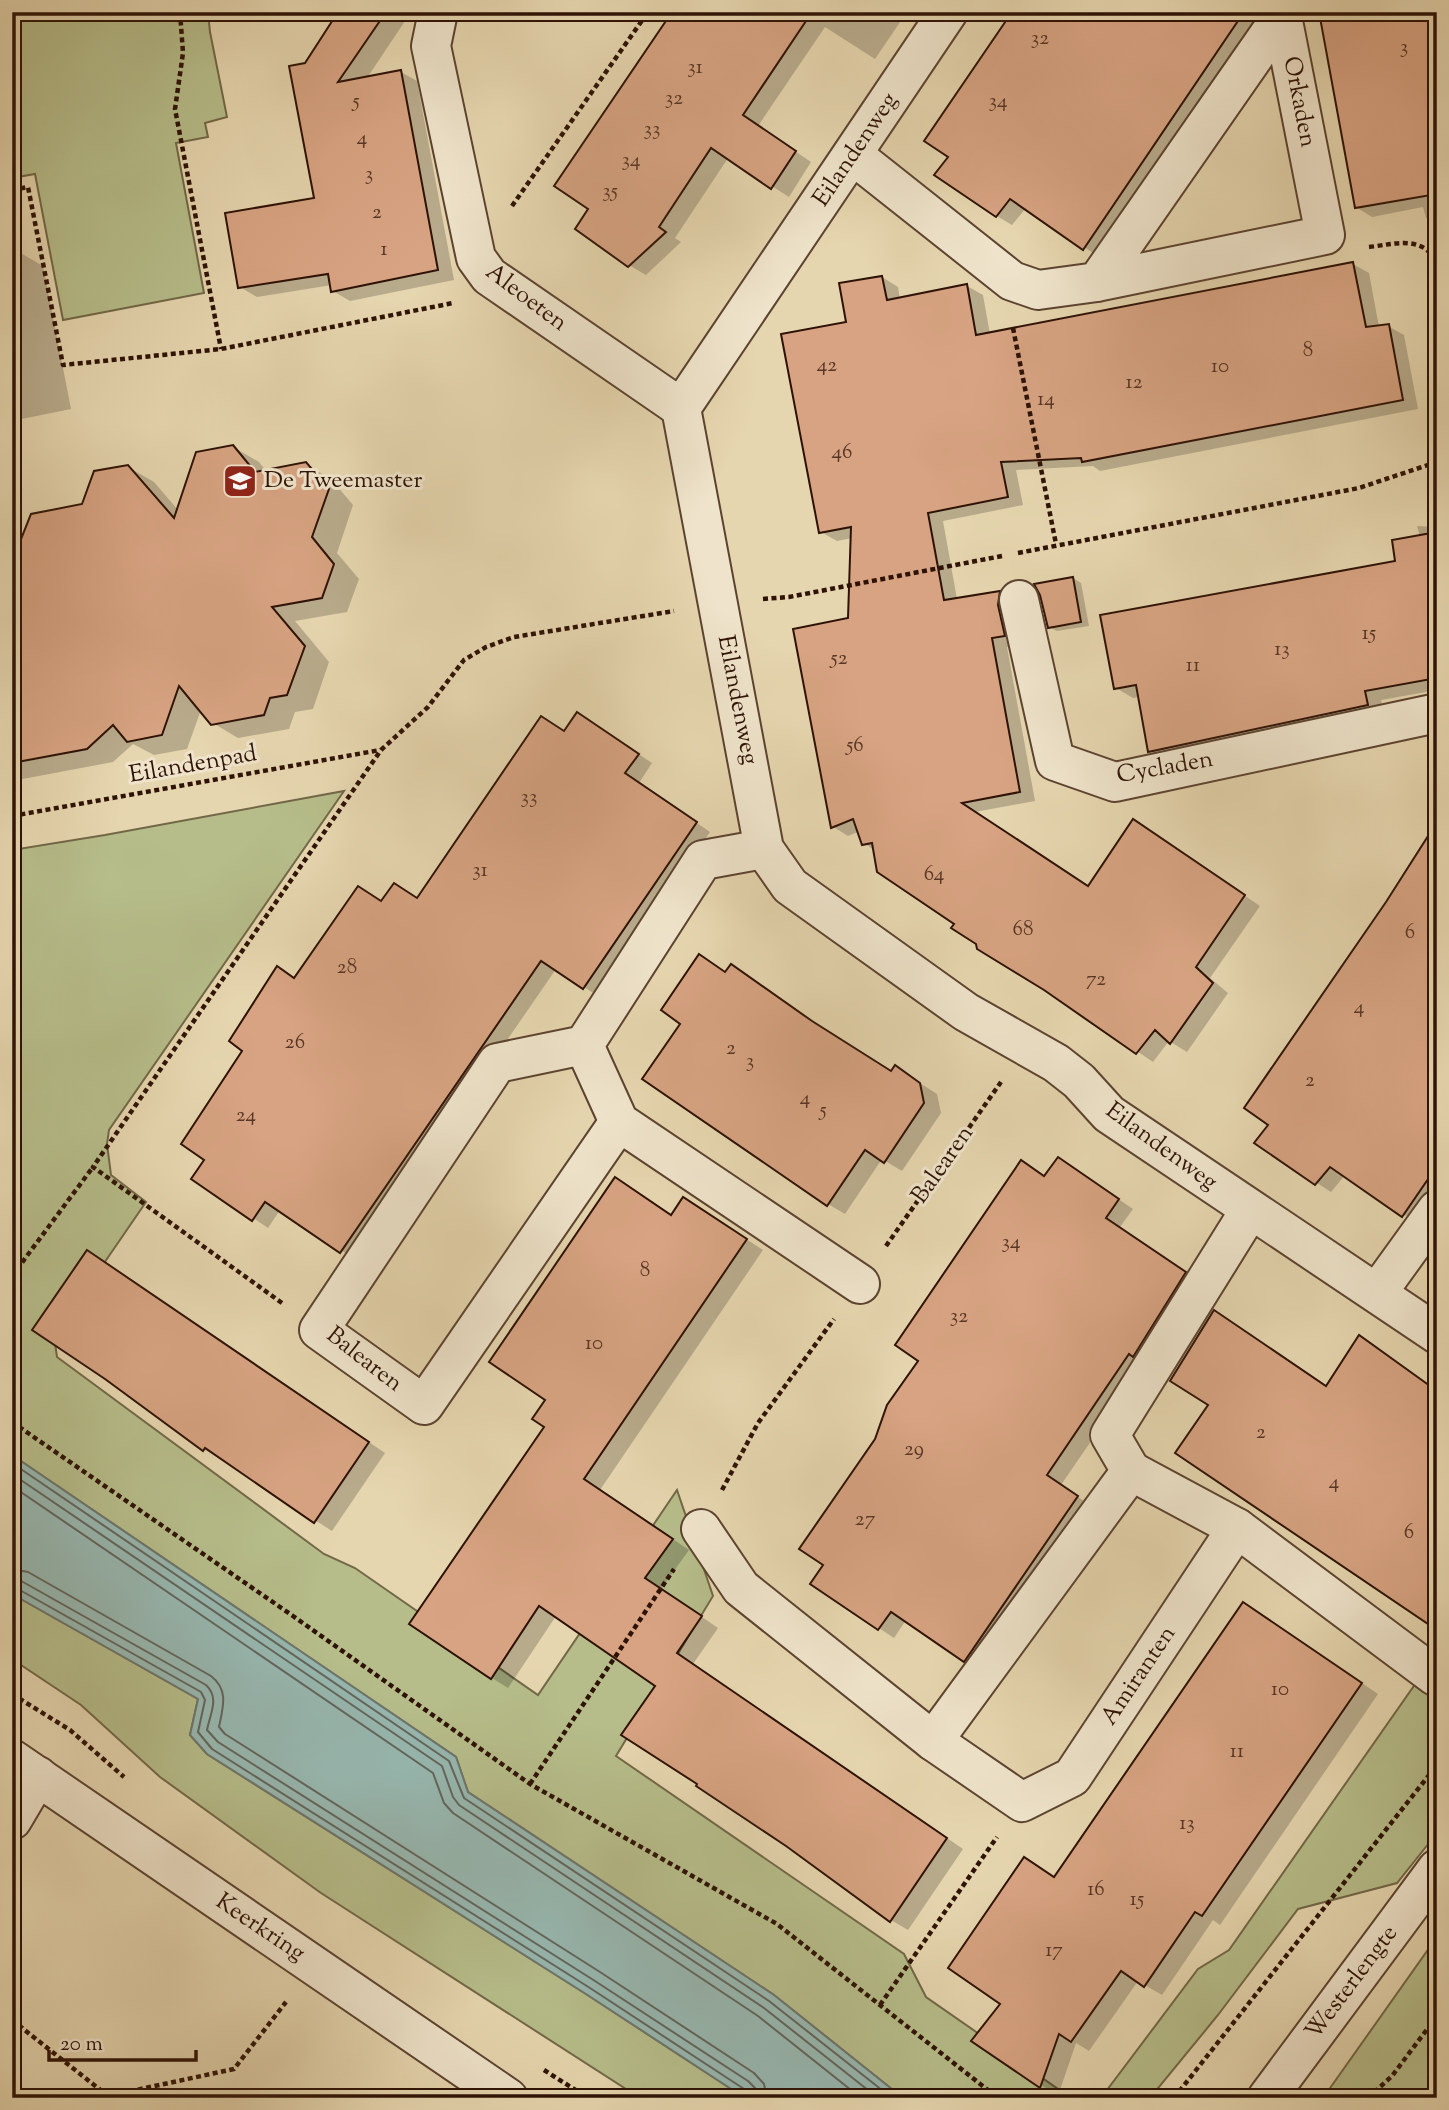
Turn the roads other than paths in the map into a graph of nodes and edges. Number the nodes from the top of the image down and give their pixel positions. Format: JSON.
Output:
{"nodes":[{"id":1,"x":438,"y":12,"type":"edge"},
{"id":2,"x":948,"y":12,"type":"edge"},
{"id":3,"x":853,"y":155,"type":"junction"},
{"id":4,"x":1097,"y":282,"type":"junction"},
{"id":5,"x":681,"y":408,"type":"junction"},
{"id":6,"x":1020,"y":600,"type":"dead end"},
{"id":7,"x":1437,"y":713,"type":"edge"},
{"id":8,"x":764,"y":849,"type":"junction"},
{"id":9,"x":584,"y":1045,"type":"junction"},
{"id":10,"x":619,"y":1122,"type":"junction"},
{"id":11,"x":1250,"y":1210,"type":"junction"},
{"id":12,"x":1437,"y":1210,"type":"edge"},
{"id":13,"x":860,"y":1284,"type":"road end"},
{"id":14,"x":1377,"y":1293,"type":"junction"},
{"id":15,"x":1437,"y":1334,"type":"edge"},
{"id":16,"x":1131,"y":1471,"type":"junction"},
{"id":17,"x":1237,"y":1528,"type":"junction"},
{"id":18,"x":701,"y":1529,"type":"road end"},
{"id":19,"x":1435,"y":1676,"type":"edge"},
{"id":20,"x":933,"y":1741,"type":"junction"},
{"id":21,"x":25,"y":1768,"type":"edge"},
{"id":22,"x":12,"y":1820,"type":"edge"},
{"id":23,"x":1437,"y":1869,"type":"edge"},
{"id":24,"x":508,"y":2098,"type":"edge"},
{"id":25,"x":1267,"y":2098,"type":"edge"}],
"edges":[{"from":1,"to":5,"type":"street","name":"Aleoeten"},
{"from":2,"to":3,"type":"street","name":"Eilandenweg"},
{"from":3,"to":4,"type":"street"},
{"from":3,"to":5,"type":"street","name":"Eilandenweg"},
{"from":4,"to":4,"type":"street","name":"Orkaden"},
{"from":5,"to":8,"type":"street","name":"Eilandenweg"},
{"from":6,"to":7,"type":"street","name":"Cycladen"},
{"from":8,"to":9,"type":"street"},
{"from":8,"to":11,"type":"street","name":"Eilandenweg"},
{"from":9,"to":10,"type":"street"},
{"from":9,"to":10,"type":"street","name":"Balearen"},
{"from":10,"to":13,"type":"street"},
{"from":11,"to":14,"type":"street","name":"Eilandenweg"},
{"from":11,"to":16,"type":"street"},
{"from":12,"to":14,"type":"street"},
{"from":14,"to":15,"type":"street","name":"Eilandenweg"},
{"from":16,"to":17,"type":"street"},
{"from":16,"to":20,"type":"street"},
{"from":17,"to":19,"type":"street"},
{"from":17,"to":20,"type":"street","name":"Amiranten"},
{"from":18,"to":20,"type":"street"},
{"from":21,"to":22,"type":"street"},
{"from":21,"to":24,"type":"street","name":"Keerkring"},
{"from":23,"to":25,"type":"street","name":"Westerlengte"}]}
